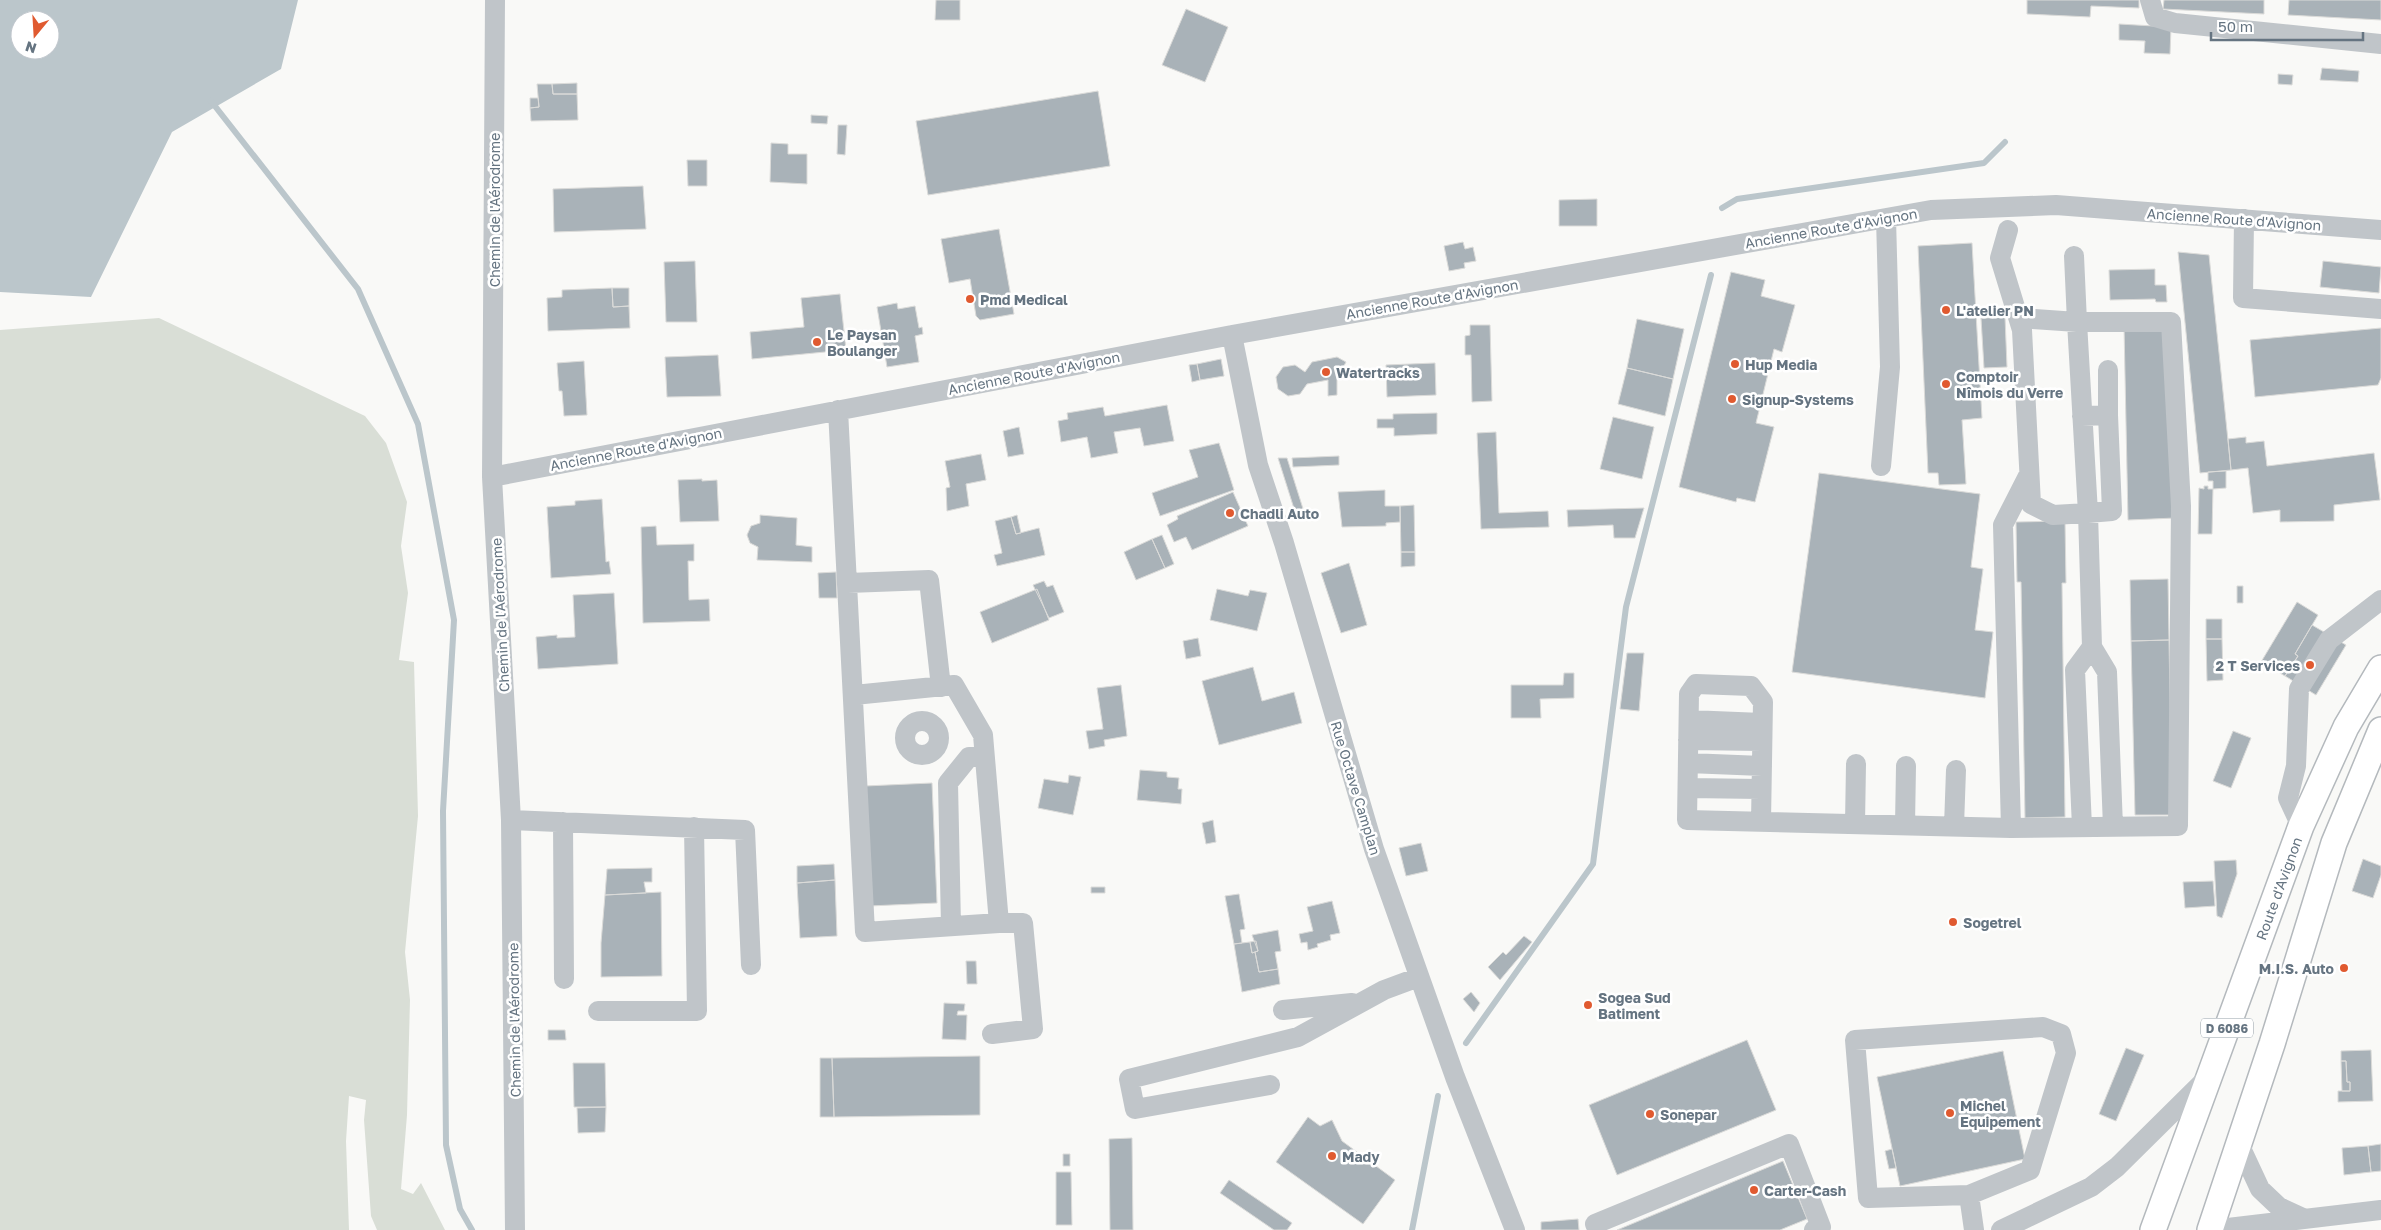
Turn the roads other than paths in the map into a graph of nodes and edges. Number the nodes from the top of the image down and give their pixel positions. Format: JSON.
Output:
{"nodes":[{"id":1,"x":495,"y":0,"type":"edge"},
{"id":2,"x":2150,"y":0,"type":"edge"},
{"id":3,"x":2381,"y":44,"type":"edge"},
{"id":4,"x":2007,"y":207,"type":"junction"},
{"id":5,"x":1886,"y":218,"type":"junction"},
{"id":6,"x":2244,"y":219,"type":"junction"},
{"id":7,"x":2381,"y":230,"type":"edge"},
{"id":8,"x":2074,"y":256,"type":"dead end"},
{"id":9,"x":2381,"y":309,"type":"edge"},
{"id":10,"x":2019,"y":318,"type":"junction"},
{"id":11,"x":2077,"y":322,"type":"junction"},
{"id":12,"x":1232,"y":335,"type":"junction"},
{"id":13,"x":2108,"y":370,"type":"dead end"},
{"id":14,"x":838,"y":410,"type":"junction"},
{"id":15,"x":2082,"y":416,"type":"junction"},
{"id":16,"x":2108,"y":416,"type":"junction"},
{"id":17,"x":1881,"y":466,"type":"dead end"},
{"id":18,"x":2029,"y":474,"type":"junction"},
{"id":19,"x":492,"y":477,"type":"junction"},
{"id":20,"x":2088,"y":513,"type":"junction"},
{"id":21,"x":848,"y":583,"type":"junction"},
{"id":22,"x":2381,"y":600,"type":"edge"},
{"id":23,"x":2092,"y":647,"type":"junction"},
{"id":24,"x":2381,"y":668,"type":"edge"},
{"id":25,"x":935,"y":687,"type":"junction"},
{"id":26,"x":854,"y":695,"type":"junction"},
{"id":27,"x":1689,"y":720,"type":"junction"},
{"id":28,"x":925,"y":721,"type":"dead end"},
{"id":29,"x":2381,"y":730,"type":"edge"},
{"id":30,"x":1762,"y":732,"type":"junction"},
{"id":31,"x":1688,"y":740,"type":"junction"},
{"id":32,"x":985,"y":757,"type":"junction"},
{"id":33,"x":1688,"y":763,"type":"junction"},
{"id":34,"x":1856,"y":764,"type":"dead end"},
{"id":35,"x":1762,"y":766,"type":"junction"},
{"id":36,"x":1906,"y":766,"type":"dead end"},
{"id":37,"x":1956,"y":770,"type":"dead end"},
{"id":38,"x":1688,"y":788,"type":"junction"},
{"id":39,"x":1761,"y":789,"type":"junction"},
{"id":40,"x":511,"y":820,"type":"junction"},
{"id":41,"x":563,"y":822,"type":"junction"},
{"id":42,"x":1760,"y":822,"type":"junction"},
{"id":43,"x":1855,"y":824,"type":"junction"},
{"id":44,"x":1904,"y":825,"type":"junction"},
{"id":45,"x":1954,"y":826,"type":"junction"},
{"id":46,"x":2300,"y":826,"type":"junction"},
{"id":47,"x":694,"y":827,"type":"junction"},
{"id":48,"x":2082,"y":827,"type":"junction"},
{"id":49,"x":2113,"y":827,"type":"junction"},
{"id":50,"x":2011,"y":828,"type":"junction"},
{"id":51,"x":999,"y":923,"type":"junction"},
{"id":52,"x":952,"y":926,"type":"junction"},
{"id":53,"x":751,"y":965,"type":"dead end"},
{"id":54,"x":1419,"y":976,"type":"junction"},
{"id":55,"x":564,"y":979,"type":"dead end"},
{"id":56,"x":1361,"y":1002,"type":"junction"},
{"id":57,"x":1283,"y":1010,"type":"dead end"},
{"id":58,"x":598,"y":1011,"type":"dead end"},
{"id":59,"x":992,"y":1034,"type":"dead end"},
{"id":60,"x":2210,"y":1075,"type":"junction"},
{"id":61,"x":1270,"y":1085,"type":"dead end"},
{"id":62,"x":2239,"y":1144,"type":"junction"},
{"id":63,"x":1969,"y":1195,"type":"junction"},
{"id":64,"x":2381,"y":1210,"type":"edge"},
{"id":65,"x":2305,"y":1219,"type":"junction"},
{"id":66,"x":515,"y":1230,"type":"edge"},
{"id":67,"x":1515,"y":1230,"type":"edge"},
{"id":68,"x":1598,"y":1230,"type":"edge"},
{"id":69,"x":1814,"y":1230,"type":"edge"},
{"id":70,"x":1974,"y":1230,"type":"edge"},
{"id":71,"x":2001,"y":1230,"type":"edge"},
{"id":72,"x":2153,"y":1230,"type":"edge"},
{"id":73,"x":2211,"y":1230,"type":"edge"}],
"edges":[{"from":1,"to":19,"type":"street","name":"Chemin de l'Aérodrome"},
{"from":2,"to":3,"type":"street"},
{"from":4,"to":5,"type":"street","name":"Ancienne Route d'Avignon"},
{"from":4,"to":6,"type":"street","name":"Ancienne Route d'Avignon"},
{"from":4,"to":10,"type":"street"},
{"from":5,"to":12,"type":"street","name":"Ancienne Route d'Avignon"},
{"from":5,"to":17,"type":"street"},
{"from":6,"to":7,"type":"street","name":"Ancienne Route d'Avignon"},
{"from":6,"to":9,"type":"street"},
{"from":8,"to":11,"type":"street"},
{"from":10,"to":11,"type":"street"},
{"from":10,"to":18,"type":"street"},
{"from":11,"to":15,"type":"street"},
{"from":11,"to":49,"type":"street"},
{"from":12,"to":14,"type":"street","name":"Ancienne Route d'Avignon"},
{"from":12,"to":54,"type":"street","name":"Rue Octave Camplan"},
{"from":13,"to":16,"type":"street"},
{"from":14,"to":19,"type":"street","name":"Ancienne Route d'Avignon"},
{"from":14,"to":21,"type":"street"},
{"from":15,"to":16,"type":"street"},
{"from":15,"to":20,"type":"street"},
{"from":16,"to":20,"type":"street"},
{"from":18,"to":20,"type":"street"},
{"from":18,"to":50,"type":"street"},
{"from":19,"to":40,"type":"street","name":"Chemin de l'Aérodrome"},
{"from":20,"to":23,"type":"street"},
{"from":21,"to":25,"type":"street"},
{"from":21,"to":26,"type":"street"},
{"from":22,"to":46,"type":"street"},
{"from":23,"to":48,"type":"street"},
{"from":23,"to":49,"type":"street"},
{"from":24,"to":46,"type":"main road","name":"Route d'Avignon","number":"D 6086"},
{"from":25,"to":26,"type":"street"},
{"from":25,"to":28,"type":"street"},
{"from":25,"to":32,"type":"street"},
{"from":26,"to":52,"type":"street"},
{"from":27,"to":30,"type":"street"},
{"from":27,"to":30,"type":"street"},
{"from":27,"to":31,"type":"street"},
{"from":29,"to":62,"type":"main road","number":"D 6086"},
{"from":30,"to":31,"type":"street"},
{"from":30,"to":35,"type":"street"},
{"from":31,"to":33,"type":"street"},
{"from":32,"to":51,"type":"street"},
{"from":32,"to":52,"type":"street"},
{"from":33,"to":35,"type":"street"},
{"from":33,"to":38,"type":"street"},
{"from":34,"to":43,"type":"street"},
{"from":35,"to":39,"type":"street"},
{"from":36,"to":44,"type":"street"},
{"from":37,"to":45,"type":"street"},
{"from":38,"to":39,"type":"street"},
{"from":38,"to":42,"type":"street"},
{"from":39,"to":42,"type":"street"},
{"from":40,"to":41,"type":"street"},
{"from":40,"to":66,"type":"street","name":"Chemin de l'Aérodrome"},
{"from":41,"to":47,"type":"street"},
{"from":41,"to":55,"type":"street"},
{"from":42,"to":43,"type":"street"},
{"from":43,"to":44,"type":"street"},
{"from":44,"to":45,"type":"street"},
{"from":45,"to":50,"type":"street"},
{"from":46,"to":60,"type":"main road","name":"Route d'Avignon","number":"D 6086"},
{"from":47,"to":53,"type":"street"},
{"from":47,"to":58,"type":"street"},
{"from":48,"to":49,"type":"street"},
{"from":48,"to":50,"type":"street"},
{"from":51,"to":52,"type":"street"},
{"from":51,"to":59,"type":"street"},
{"from":54,"to":56,"type":"street"},
{"from":54,"to":67,"type":"street","name":"Rue Octave Camplan"},
{"from":56,"to":57,"type":"street"},
{"from":56,"to":61,"type":"street"},
{"from":60,"to":71,"type":"street"},
{"from":60,"to":72,"type":"main road","name":"Route d'Avignon","number":"D 6086"},
{"from":62,"to":65,"type":"street"},
{"from":62,"to":73,"type":"main road","number":"D 6086"},
{"from":63,"to":63,"type":"street"},
{"from":63,"to":70,"type":"street"},
{"from":64,"to":65,"type":"street"},
{"from":65,"to":73,"type":"street"},
{"from":68,"to":69,"type":"street"}]}
